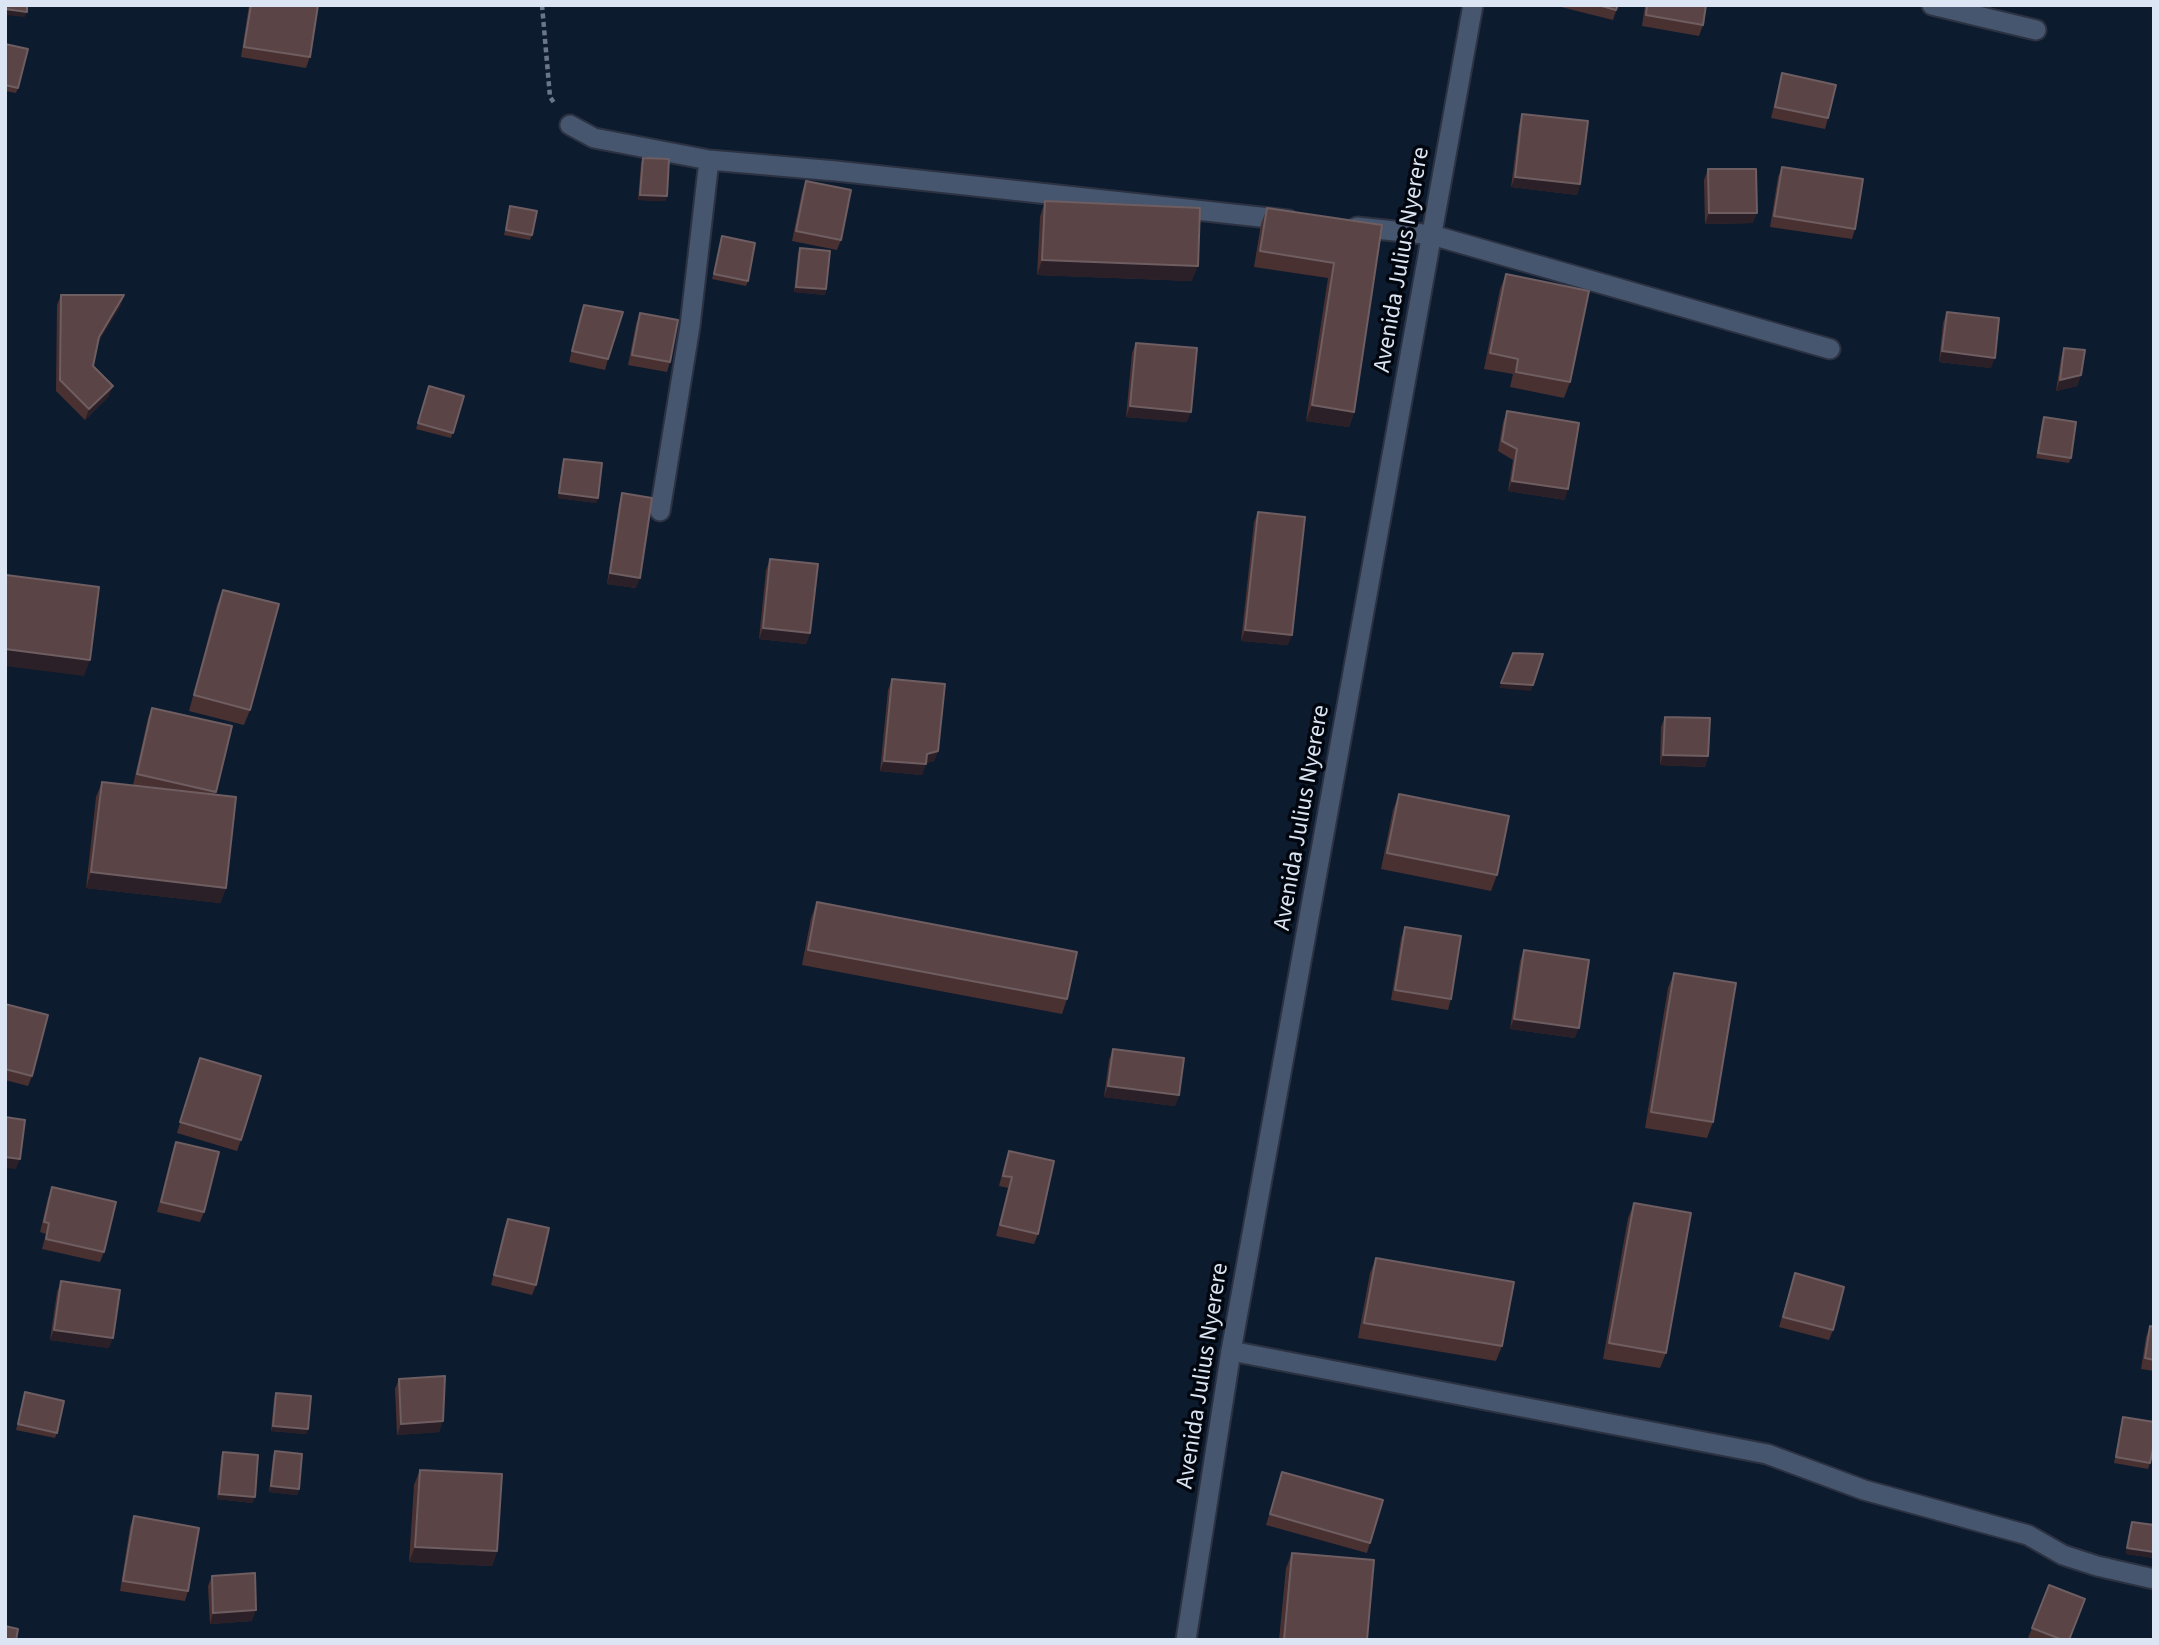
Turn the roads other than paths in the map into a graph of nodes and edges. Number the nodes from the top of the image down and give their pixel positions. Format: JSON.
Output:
{"nodes":[{"id":1,"x":1473,"y":5,"type":"edge"},
{"id":2,"x":1932,"y":5,"type":"edge"},
{"id":3,"x":2036,"y":30,"type":"dead end"},
{"id":4,"x":570,"y":125,"type":"road end"},
{"id":5,"x":709,"y":160,"type":"junction"},
{"id":6,"x":1310,"y":222,"type":"edge"},
{"id":7,"x":1337,"y":225,"type":"edge"},
{"id":8,"x":1432,"y":235,"type":"junction"},
{"id":9,"x":1830,"y":349,"type":"dead end"},
{"id":10,"x":660,"y":511,"type":"dead end"},
{"id":11,"x":1231,"y":1351,"type":"junction"},
{"id":12,"x":2154,"y":1579,"type":"edge"},
{"id":13,"x":1186,"y":1640,"type":"edge"}],
"edges":[{"from":1,"to":8,"type":"street","name":"Avenida Julius Nyerere"},
{"from":2,"to":3,"type":"street"},
{"from":4,"to":5,"type":"street"},
{"from":5,"to":6,"type":"street"},
{"from":5,"to":10,"type":"street"},
{"from":7,"to":8,"type":"street"},
{"from":8,"to":9,"type":"street"},
{"from":8,"to":11,"type":"street","name":"Avenida Julius Nyerere"},
{"from":11,"to":12,"type":"street"},
{"from":11,"to":13,"type":"street","name":"Avenida Julius Nyerere"}]}
